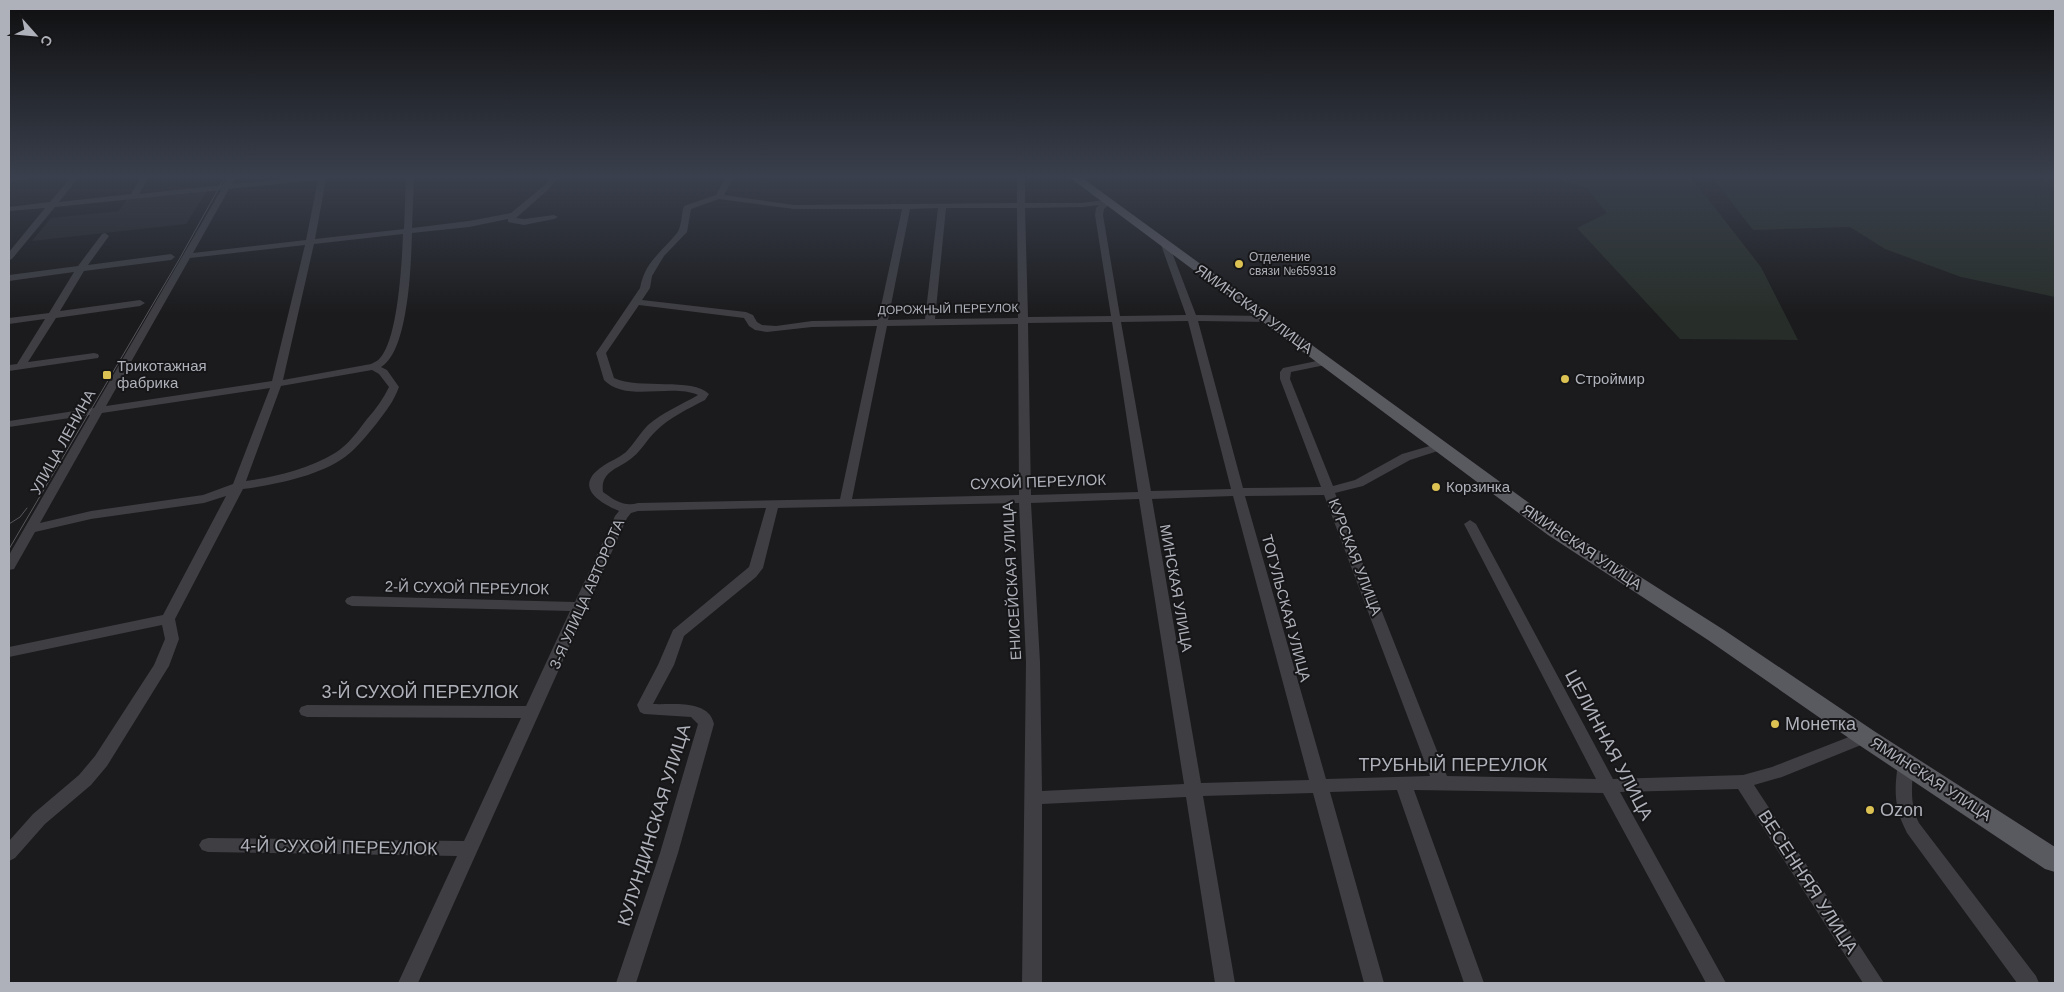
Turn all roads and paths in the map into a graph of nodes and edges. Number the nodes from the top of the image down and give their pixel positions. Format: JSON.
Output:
{"nodes":[{"id":1,"x":37,"y":223,"type":"edge"},
{"id":2,"x":206,"y":223,"type":"edge"},
{"id":3,"x":314,"y":223,"type":"edge"},
{"id":4,"x":407,"y":223,"type":"edge"},
{"id":5,"x":473,"y":223,"type":"edge"},
{"id":6,"x":684,"y":223,"type":"edge"},
{"id":7,"x":903,"y":223,"type":"edge"},
{"id":8,"x":940,"y":223,"type":"edge"},
{"id":9,"x":1020,"y":223,"type":"edge"},
{"id":10,"x":1099,"y":223,"type":"edge"},
{"id":11,"x":1138,"y":223,"type":"edge"},
{"id":12,"x":407,"y":231,"type":"junction"},
{"id":13,"x":105,"y":236,"type":"dead end"},
{"id":14,"x":21,"y":242,"type":"junction"},
{"id":15,"x":1164,"y":242,"type":"junction"},
{"id":16,"x":9,"y":243,"type":"edge"},
{"id":17,"x":310,"y":243,"type":"junction"},
{"id":18,"x":188,"y":256,"type":"junction"},
{"id":19,"x":9,"y":257,"type":"edge"},
{"id":20,"x":171,"y":258,"type":"dead end"},
{"id":21,"x":81,"y":269,"type":"junction"},
{"id":22,"x":9,"y":278,"type":"edge"},
{"id":23,"x":636,"y":302,"type":"junction"},
{"id":24,"x":140,"y":303,"type":"dead end"},
{"id":25,"x":52,"y":315,"type":"junction"},
{"id":26,"x":1192,"y":318,"type":"junction"},
{"id":27,"x":1115,"y":319,"type":"junction"},
{"id":28,"x":1268,"y":320,"type":"junction"},
{"id":29,"x":9,"y":321,"type":"edge"},
{"id":30,"x":1023,"y":321,"type":"junction"},
{"id":31,"x":930,"y":322,"type":"junction"},
{"id":32,"x":882,"y":323,"type":"junction"},
{"id":33,"x":94,"y":356,"type":"dead end"},
{"id":34,"x":1326,"y":362,"type":"junction"},
{"id":35,"x":374,"y":367,"type":"junction"},
{"id":36,"x":14,"y":368,"type":"edge"},
{"id":37,"x":276,"y":384,"type":"junction"},
{"id":38,"x":97,"y":410,"type":"junction"},
{"id":39,"x":9,"y":424,"type":"edge"},
{"id":40,"x":1440,"y":447,"type":"junction"},
{"id":41,"x":238,"y":486,"type":"junction"},
{"id":42,"x":1329,"y":491,"type":"junction"},
{"id":43,"x":1238,"y":492,"type":"junction"},
{"id":44,"x":1144,"y":495,"type":"junction"},
{"id":45,"x":1025,"y":500,"type":"junction"},
{"id":46,"x":845,"y":503,"type":"junction"},
{"id":47,"x":773,"y":504,"type":"junction"},
{"id":48,"x":627,"y":510,"type":"junction"},
{"id":49,"x":1470,"y":524,"type":"dead end"},
{"id":50,"x":32,"y":529,"type":"junction"},
{"id":51,"x":9,"y":566,"type":"edge"},
{"id":52,"x":352,"y":601,"type":"dead end"},
{"id":53,"x":581,"y":606,"type":"junction"},
{"id":54,"x":168,"y":619,"type":"junction"},
{"id":55,"x":9,"y":652,"type":"edge"},
{"id":56,"x":307,"y":712,"type":"dead end"},
{"id":57,"x":533,"y":712,"type":"junction"},
{"id":58,"x":1865,"y":737,"type":"junction"},
{"id":59,"x":1906,"y":763,"type":"junction"},
{"id":60,"x":1441,"y":782,"type":"junction"},
{"id":61,"x":1743,"y":782,"type":"junction"},
{"id":62,"x":1403,"y":783,"type":"junction"},
{"id":63,"x":1318,"y":786,"type":"junction"},
{"id":64,"x":1608,"y":786,"type":"junction"},
{"id":65,"x":1193,"y":790,"type":"junction"},
{"id":66,"x":1034,"y":798,"type":"junction"},
{"id":67,"x":208,"y":845,"type":"dead end"},
{"id":68,"x":11,"y":849,"type":"edge"},
{"id":69,"x":470,"y":849,"type":"junction"},
{"id":70,"x":2055,"y":860,"type":"edge"},
{"id":71,"x":408,"y":983,"type":"edge"},
{"id":72,"x":626,"y":983,"type":"edge"},
{"id":73,"x":1032,"y":983,"type":"edge"},
{"id":74,"x":1225,"y":983,"type":"edge"},
{"id":75,"x":1374,"y":983,"type":"edge"},
{"id":76,"x":1474,"y":983,"type":"edge"},
{"id":77,"x":1716,"y":983,"type":"edge"},
{"id":78,"x":1874,"y":983,"type":"edge"},
{"id":79,"x":2029,"y":983,"type":"edge"}],
"edges":[{"from":1,"to":14,"type":"street"},
{"from":2,"to":18,"type":"street","name":"УЛИЦА ЛЕНИНА"},
{"from":3,"to":17,"type":"street"},
{"from":4,"to":12,"type":"street"},
{"from":5,"to":12,"type":"street"},
{"from":6,"to":23,"type":"street","name":"3-Я УЛИЦА АВТОРОТА"},
{"from":7,"to":32,"type":"street"},
{"from":8,"to":31,"type":"street"},
{"from":9,"to":30,"type":"street","name":"ЕНИСЕЙСКАЯ УЛИЦА"},
{"from":10,"to":27,"type":"street","name":"МИНСКАЯ УЛИЦА"},
{"from":11,"to":15,"type":"main road","name":"ЯМИНСКАЯ УЛИЦА"},
{"from":12,"to":17,"type":"street"},
{"from":12,"to":35,"type":"street"},
{"from":13,"to":21,"type":"street"},
{"from":14,"to":16,"type":"street"},
{"from":14,"to":19,"type":"street"},
{"from":15,"to":26,"type":"street","name":"ТОГУЛЬСКАЯ УЛИЦА"},
{"from":15,"to":28,"type":"main road","name":"ЯМИНСКАЯ УЛИЦА"},
{"from":17,"to":18,"type":"street"},
{"from":17,"to":37,"type":"street"},
{"from":18,"to":38,"type":"street","name":"УЛИЦА ЛЕНИНА"},
{"from":20,"to":21,"type":"street"},
{"from":21,"to":22,"type":"street"},
{"from":21,"to":25,"type":"street"},
{"from":23,"to":32,"type":"street","name":"ДОРОЖНЫЙ ПЕРЕУЛОК"},
{"from":23,"to":48,"type":"street","name":"3-Я УЛИЦА АВТОРОТА"},
{"from":24,"to":25,"type":"street"},
{"from":25,"to":29,"type":"street"},
{"from":25,"to":36,"type":"street"},
{"from":26,"to":27,"type":"street","name":"ДОРОЖНЫЙ ПЕРЕУЛОК"},
{"from":26,"to":28,"type":"street","name":"ДОРОЖНЫЙ ПЕРЕУЛОК"},
{"from":26,"to":43,"type":"street","name":"ТОГУЛЬСКАЯ УЛИЦА"},
{"from":27,"to":30,"type":"street","name":"ДОРОЖНЫЙ ПЕРЕУЛОК"},
{"from":27,"to":44,"type":"street","name":"МИНСКАЯ УЛИЦА"},
{"from":28,"to":34,"type":"main road","name":"ЯМИНСКАЯ УЛИЦА"},
{"from":30,"to":31,"type":"street","name":"ДОРОЖНЫЙ ПЕРЕУЛОК"},
{"from":30,"to":45,"type":"street","name":"ЕНИСЕЙСКАЯ УЛИЦА"},
{"from":31,"to":32,"type":"street","name":"ДОРОЖНЫЙ ПЕРЕУЛОК"},
{"from":32,"to":46,"type":"street"},
{"from":33,"to":36,"type":"street"},
{"from":34,"to":40,"type":"main road","name":"ЯМИНСКАЯ УЛИЦА"},
{"from":34,"to":42,"type":"street","name":"КУРСКАЯ УЛИЦА"},
{"from":35,"to":37,"type":"street"},
{"from":35,"to":41,"type":"street"},
{"from":37,"to":38,"type":"street"},
{"from":37,"to":41,"type":"street"},
{"from":38,"to":39,"type":"street"},
{"from":38,"to":50,"type":"street","name":"УЛИЦА ЛЕНИНА"},
{"from":40,"to":42,"type":"street","name":"СУХОЙ ПЕРЕУЛОК"},
{"from":40,"to":58,"type":"main road","name":"ЯМИНСКАЯ УЛИЦА"},
{"from":41,"to":50,"type":"street"},
{"from":41,"to":54,"type":"street"},
{"from":42,"to":43,"type":"street","name":"СУХОЙ ПЕРЕУЛОК"},
{"from":42,"to":60,"type":"street","name":"КУРСКАЯ УЛИЦА"},
{"from":43,"to":44,"type":"street","name":"СУХОЙ ПЕРЕУЛОК"},
{"from":43,"to":63,"type":"street","name":"ТОГУЛЬСКАЯ УЛИЦА"},
{"from":44,"to":45,"type":"street","name":"СУХОЙ ПЕРЕУЛОК"},
{"from":44,"to":65,"type":"street","name":"МИНСКАЯ УЛИЦА"},
{"from":45,"to":46,"type":"street","name":"СУХОЙ ПЕРЕУЛОК"},
{"from":45,"to":66,"type":"street","name":"ЕНИСЕЙСКАЯ УЛИЦА"},
{"from":46,"to":47,"type":"street","name":"СУХОЙ ПЕРЕУЛОК"},
{"from":47,"to":48,"type":"street","name":"СУХОЙ ПЕРЕУЛОК"},
{"from":47,"to":72,"type":"street","name":"КУЛУНДИНСКАЯ УЛИЦА"},
{"from":48,"to":53,"type":"street","name":"3-Я УЛИЦА АВТОРОТА"},
{"from":49,"to":64,"type":"street","name":"ЦЕЛИННАЯ УЛИЦА"},
{"from":50,"to":51,"type":"street","name":"УЛИЦА ЛЕНИНА"},
{"from":52,"to":53,"type":"street","name":"2-Й СУХОЙ ПЕРЕУЛОК"},
{"from":53,"to":57,"type":"street","name":"3-Я УЛИЦА АВТОРОТА"},
{"from":54,"to":55,"type":"street"},
{"from":54,"to":68,"type":"street"},
{"from":56,"to":57,"type":"street","name":"3-Й СУХОЙ ПЕРЕУЛОК"},
{"from":57,"to":69,"type":"street","name":"3-Я УЛИЦА АВТОРОТА"},
{"from":58,"to":59,"type":"main road","name":"ЯМИНСКАЯ УЛИЦА"},
{"from":58,"to":61,"type":"street","name":"ТРУБНЫЙ ПЕРЕУЛОК"},
{"from":59,"to":70,"type":"main road","name":"ЯМИНСКАЯ УЛИЦА"},
{"from":59,"to":79,"type":"street"},
{"from":60,"to":62,"type":"street","name":"ТРУБНЫЙ ПЕРЕУЛОК"},
{"from":60,"to":64,"type":"street","name":"ТРУБНЫЙ ПЕРЕУЛОК"},
{"from":61,"to":64,"type":"street","name":"ТРУБНЫЙ ПЕРЕУЛОК"},
{"from":61,"to":78,"type":"street","name":"ВЕСЕННЯЯ УЛИЦА"},
{"from":62,"to":63,"type":"street","name":"ТРУБНЫЙ ПЕРЕУЛОК"},
{"from":62,"to":76,"type":"street"},
{"from":63,"to":65,"type":"street","name":"ТРУБНЫЙ ПЕРЕУЛОК"},
{"from":63,"to":75,"type":"street","name":"ТОГУЛЬСКАЯ УЛИЦА"},
{"from":64,"to":77,"type":"street","name":"ЦЕЛИННАЯ УЛИЦА"},
{"from":65,"to":66,"type":"street","name":"ТРУБНЫЙ ПЕРЕУЛОК"},
{"from":65,"to":74,"type":"street","name":"МИНСКАЯ УЛИЦА"},
{"from":66,"to":73,"type":"street","name":"ЕНИСЕЙСКАЯ УЛИЦА"},
{"from":67,"to":69,"type":"street","name":"4-Й СУХОЙ ПЕРЕУЛОК"},
{"from":69,"to":71,"type":"street","name":"3-Я УЛИЦА АВТОРОТА"}]}
